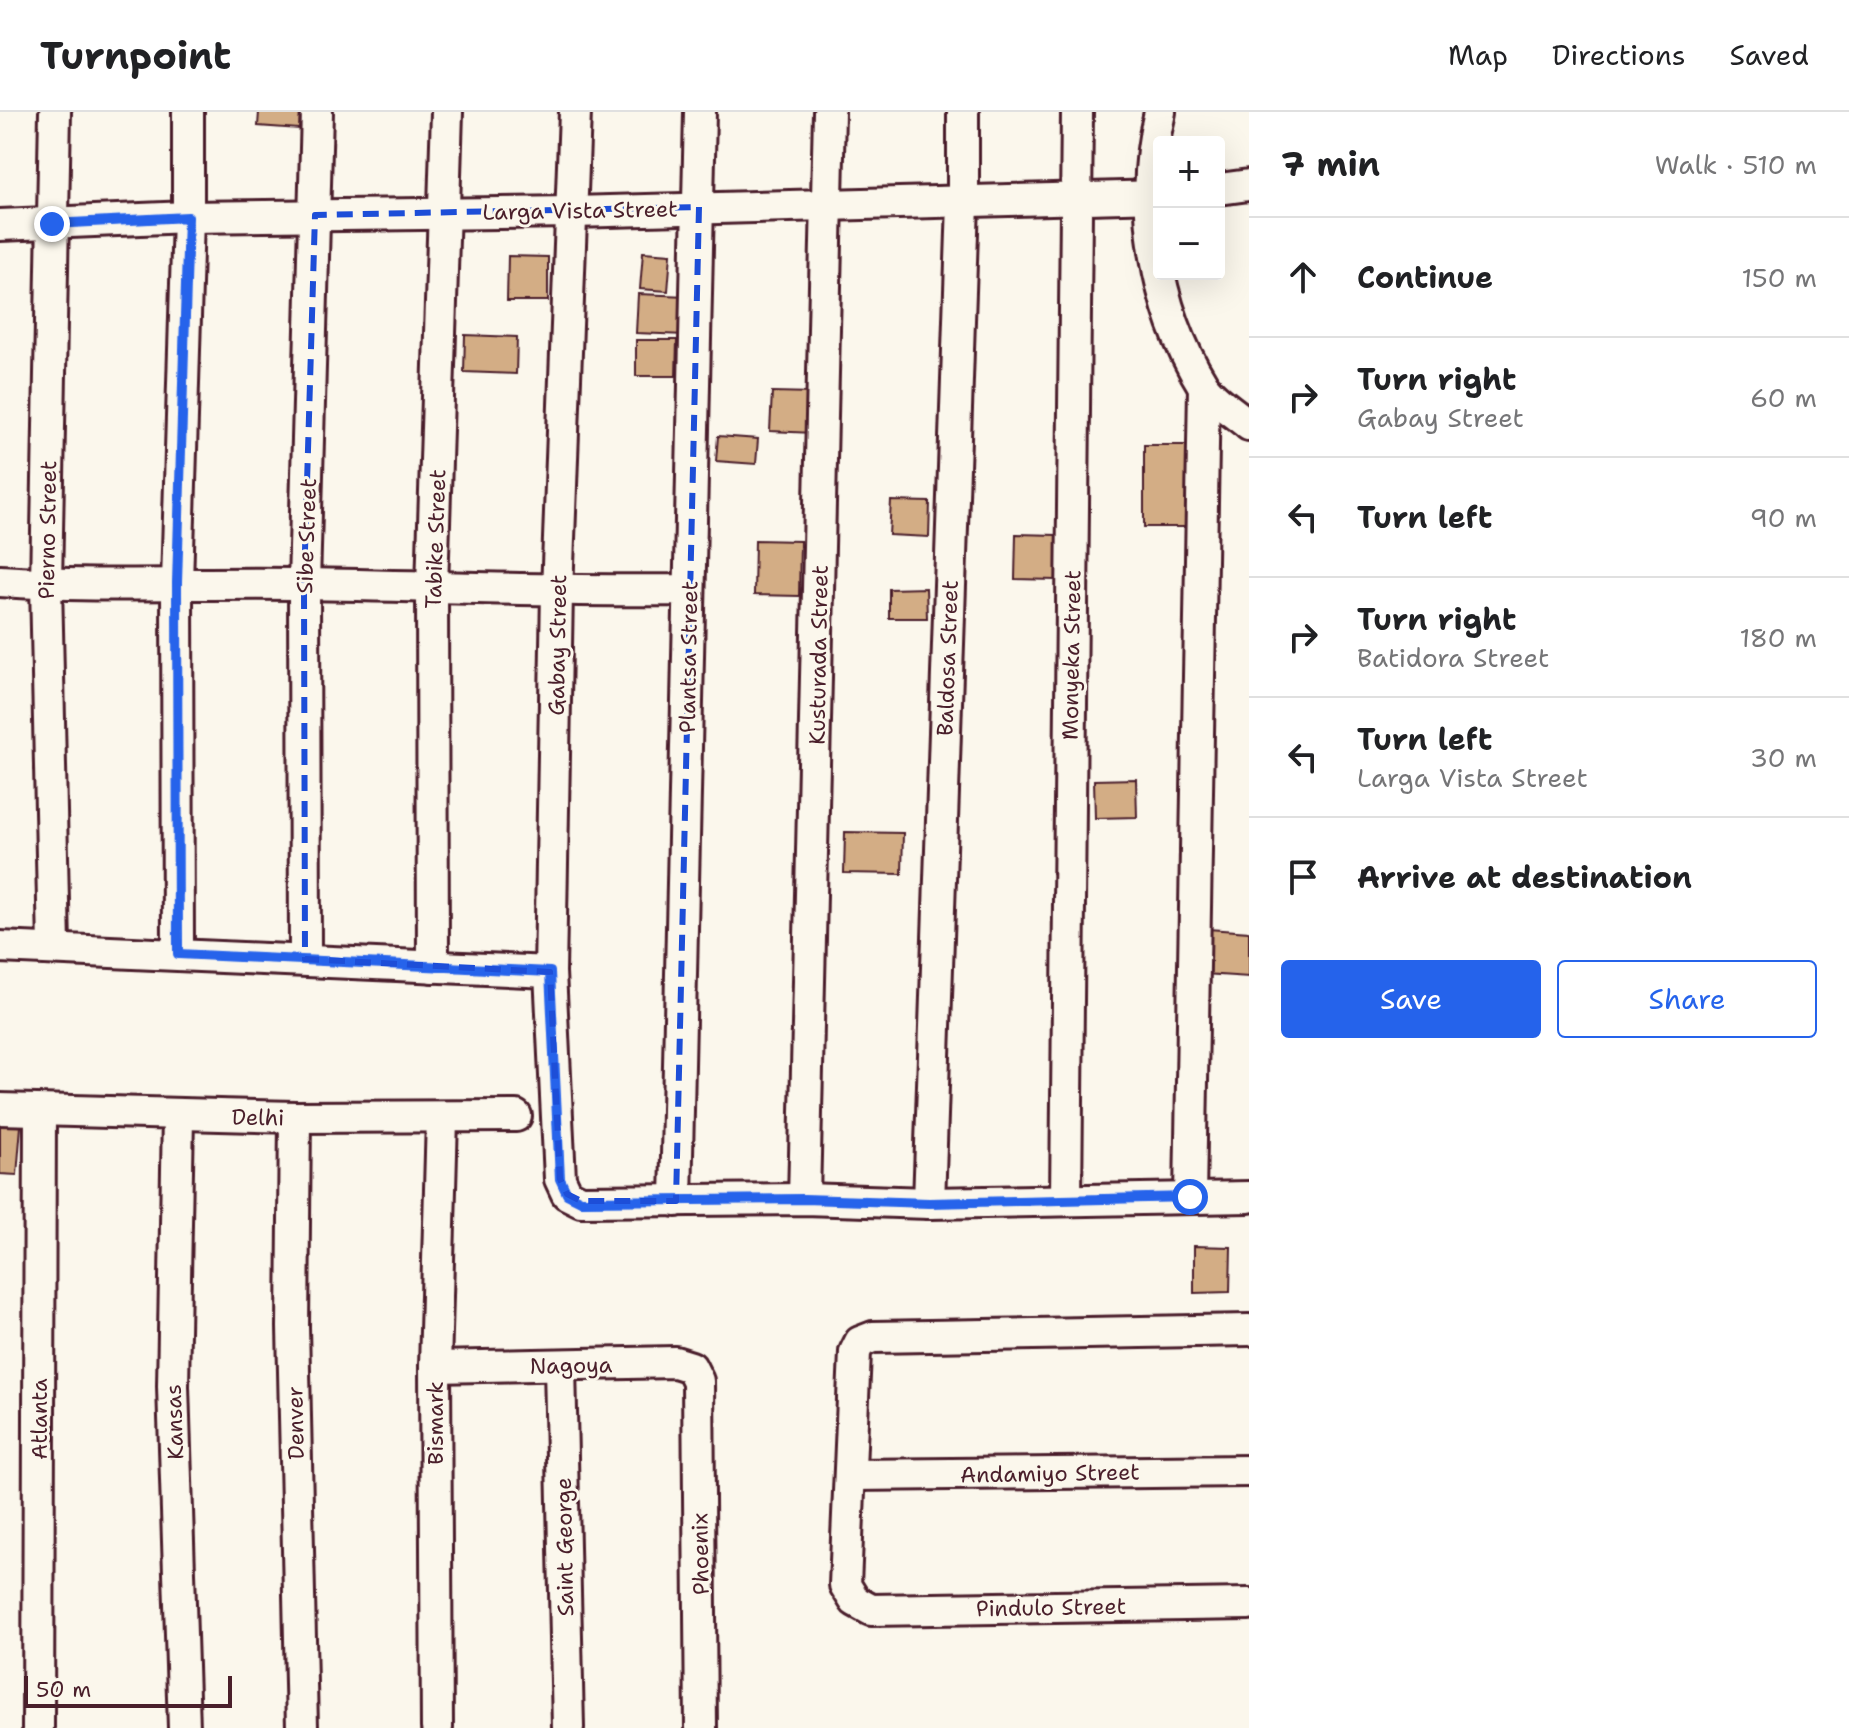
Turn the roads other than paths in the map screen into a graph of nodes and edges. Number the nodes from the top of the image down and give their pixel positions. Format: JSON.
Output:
{"nodes":[{"id":1,"x":55,"y":112,"type":"edge"},
{"id":2,"x":188,"y":112,"type":"edge"},
{"id":3,"x":317,"y":112,"type":"edge"},
{"id":4,"x":447,"y":112,"type":"edge"},
{"id":5,"x":575,"y":112,"type":"edge"},
{"id":6,"x":700,"y":112,"type":"edge"},
{"id":7,"x":829,"y":112,"type":"edge"},
{"id":8,"x":963,"y":112,"type":"edge"},
{"id":9,"x":1077,"y":112,"type":"edge"},
{"id":10,"x":1160,"y":112,"type":"edge"},
{"id":11,"x":1159,"y":136,"type":"edge"},
{"id":12,"x":1249,"y":185,"type":"edge"},
{"id":13,"x":1225,"y":188,"type":"edge"},
{"id":14,"x":1076,"y":197,"type":"junction"},
{"id":15,"x":1153,"y":197,"type":"edge"},
{"id":16,"x":963,"y":203,"type":"junction"},
{"id":17,"x":829,"y":205,"type":"junction"},
{"id":18,"x":699,"y":207,"type":"junction"},
{"id":19,"x":1155,"y":208,"type":"edge"},
{"id":20,"x":446,"y":212,"type":"junction"},
{"id":21,"x":573,"y":212,"type":"junction"},
{"id":22,"x":315,"y":215,"type":"junction"},
{"id":23,"x":188,"y":217,"type":"junction"},
{"id":24,"x":52,"y":224,"type":"junction"},
{"id":25,"x":0,"y":225,"type":"edge"},
{"id":26,"x":1204,"y":387,"type":"junction"},
{"id":27,"x":1249,"y":425,"type":"edge"},
{"id":28,"x":0,"y":581,"type":"edge"},
{"id":29,"x":177,"y":583,"type":"junction"},
{"id":30,"x":46,"y":584,"type":"junction"},
{"id":31,"x":304,"y":584,"type":"junction"},
{"id":32,"x":432,"y":587,"type":"junction"},
{"id":33,"x":689,"y":590,"type":"junction"},
{"id":34,"x":557,"y":592,"type":"junction"},
{"id":35,"x":0,"y":947,"type":"edge"},
{"id":36,"x":54,"y":947,"type":"junction"},
{"id":37,"x":178,"y":954,"type":"junction"},
{"id":38,"x":305,"y":959,"type":"junction"},
{"id":39,"x":433,"y":967,"type":"junction"},
{"id":40,"x":550,"y":972,"type":"junction"},
{"id":41,"x":0,"y":1109,"type":"edge"},
{"id":42,"x":40,"y":1111,"type":"junction"},
{"id":43,"x":178,"y":1116,"type":"junction"},
{"id":44,"x":516,"y":1116,"type":"dead end"},
{"id":45,"x":295,"y":1117,"type":"junction"},
{"id":46,"x":442,"y":1118,"type":"junction"},
{"id":47,"x":1190,"y":1197,"type":"junction"},
{"id":48,"x":1249,"y":1197,"type":"edge"},
{"id":49,"x":804,"y":1199,"type":"junction"},
{"id":50,"x":1066,"y":1199,"type":"junction"},
{"id":51,"x":676,"y":1201,"type":"junction"},
{"id":52,"x":929,"y":1203,"type":"junction"},
{"id":53,"x":1249,"y":1330,"type":"edge"},
{"id":54,"x":560,"y":1366,"type":"junction"},
{"id":55,"x":435,"y":1367,"type":"junction"},
{"id":56,"x":698,"y":1381,"type":"joint"},
{"id":57,"x":1249,"y":1471,"type":"edge"},
{"id":58,"x":851,"y":1475,"type":"junction"},
{"id":59,"x":1249,"y":1604,"type":"edge"},
{"id":60,"x":38,"y":1728,"type":"edge"},
{"id":61,"x":184,"y":1728,"type":"edge"},
{"id":62,"x":302,"y":1728,"type":"edge"},
{"id":63,"x":437,"y":1728,"type":"edge"},
{"id":64,"x":568,"y":1728,"type":"edge"},
{"id":65,"x":701,"y":1728,"type":"edge"}],
"edges":[{"from":1,"to":24,"type":"street","name":"Pierno Street"},
{"from":2,"to":23,"type":"street"},
{"from":3,"to":22,"type":"street","name":"Sibe Street"},
{"from":4,"to":20,"type":"street","name":"Tabike Street"},
{"from":5,"to":21,"type":"street","name":"Gabay Street"},
{"from":6,"to":18,"type":"street","name":"Plantsa Street"},
{"from":7,"to":17,"type":"street","name":"Kusturada Street"},
{"from":8,"to":16,"type":"street","name":"Baldosa Street"},
{"from":9,"to":14,"type":"street","name":"Monyeka Street"},
{"from":10,"to":11,"type":"street"},
{"from":12,"to":13,"type":"street"},
{"from":14,"to":15,"type":"street","name":"Larga Vista Street"},
{"from":14,"to":16,"type":"street","name":"Larga Vista Street"},
{"from":14,"to":50,"type":"street","name":"Monyeka Street"},
{"from":16,"to":17,"type":"street","name":"Larga Vista Street"},
{"from":16,"to":52,"type":"street","name":"Baldosa Street"},
{"from":17,"to":18,"type":"street","name":"Larga Vista Street"},
{"from":17,"to":49,"type":"street","name":"Kusturada Street"},
{"from":18,"to":21,"type":"street","name":"Larga Vista Street"},
{"from":18,"to":33,"type":"street","name":"Plantsa Street"},
{"from":19,"to":26,"type":"street"},
{"from":20,"to":21,"type":"street","name":"Larga Vista Street"},
{"from":20,"to":22,"type":"street","name":"Larga Vista Street"},
{"from":20,"to":32,"type":"street","name":"Tabike Street"},
{"from":21,"to":34,"type":"street","name":"Gabay Street"},
{"from":22,"to":23,"type":"street","name":"Larga Vista Street"},
{"from":22,"to":31,"type":"street","name":"Sibe Street"},
{"from":23,"to":24,"type":"street","name":"Larga Vista Street"},
{"from":23,"to":29,"type":"street"},
{"from":24,"to":25,"type":"street","name":"Larga Vista Street"},
{"from":24,"to":30,"type":"street","name":"Pierno Street"},
{"from":26,"to":27,"type":"street"},
{"from":26,"to":47,"type":"street"},
{"from":28,"to":30,"type":"street"},
{"from":29,"to":30,"type":"street"},
{"from":29,"to":31,"type":"street"},
{"from":29,"to":37,"type":"street"},
{"from":30,"to":36,"type":"street","name":"Pierno Street"},
{"from":31,"to":32,"type":"street"},
{"from":31,"to":38,"type":"street","name":"Sibe Street"},
{"from":32,"to":34,"type":"street"},
{"from":32,"to":39,"type":"street","name":"Tabike Street"},
{"from":33,"to":34,"type":"street"},
{"from":33,"to":51,"type":"street","name":"Plantsa Street"},
{"from":34,"to":40,"type":"street","name":"Gabay Street"},
{"from":35,"to":36,"type":"street"},
{"from":36,"to":37,"type":"street"},
{"from":37,"to":38,"type":"street"},
{"from":38,"to":39,"type":"street"},
{"from":39,"to":40,"type":"street"},
{"from":40,"to":51,"type":"street","name":"Gabay Street"},
{"from":41,"to":42,"type":"street","name":"Delhi"},
{"from":42,"to":43,"type":"street","name":"Delhi"},
{"from":42,"to":60,"type":"street","name":"Atlanta"},
{"from":43,"to":45,"type":"street","name":"Delhi"},
{"from":43,"to":61,"type":"street","name":"Kansas"},
{"from":44,"to":46,"type":"street","name":"Delhi"},
{"from":45,"to":46,"type":"street","name":"Delhi"},
{"from":45,"to":62,"type":"street","name":"Denver"},
{"from":46,"to":55,"type":"street","name":"Bismark"},
{"from":47,"to":48,"type":"street"},
{"from":47,"to":50,"type":"street"},
{"from":49,"to":51,"type":"street"},
{"from":49,"to":52,"type":"street"},
{"from":50,"to":52,"type":"street"},
{"from":53,"to":58,"type":"street"},
{"from":54,"to":55,"type":"street","name":"Nagoya"},
{"from":54,"to":56,"type":"street","name":"Nagoya"},
{"from":54,"to":64,"type":"street","name":"Saint George"},
{"from":55,"to":63,"type":"street","name":"Bismark"},
{"from":56,"to":65,"type":"street","name":"Phoenix"},
{"from":57,"to":58,"type":"street","name":"Andamiyo Street"},
{"from":58,"to":59,"type":"street","name":"Pindulo Street"}]}
